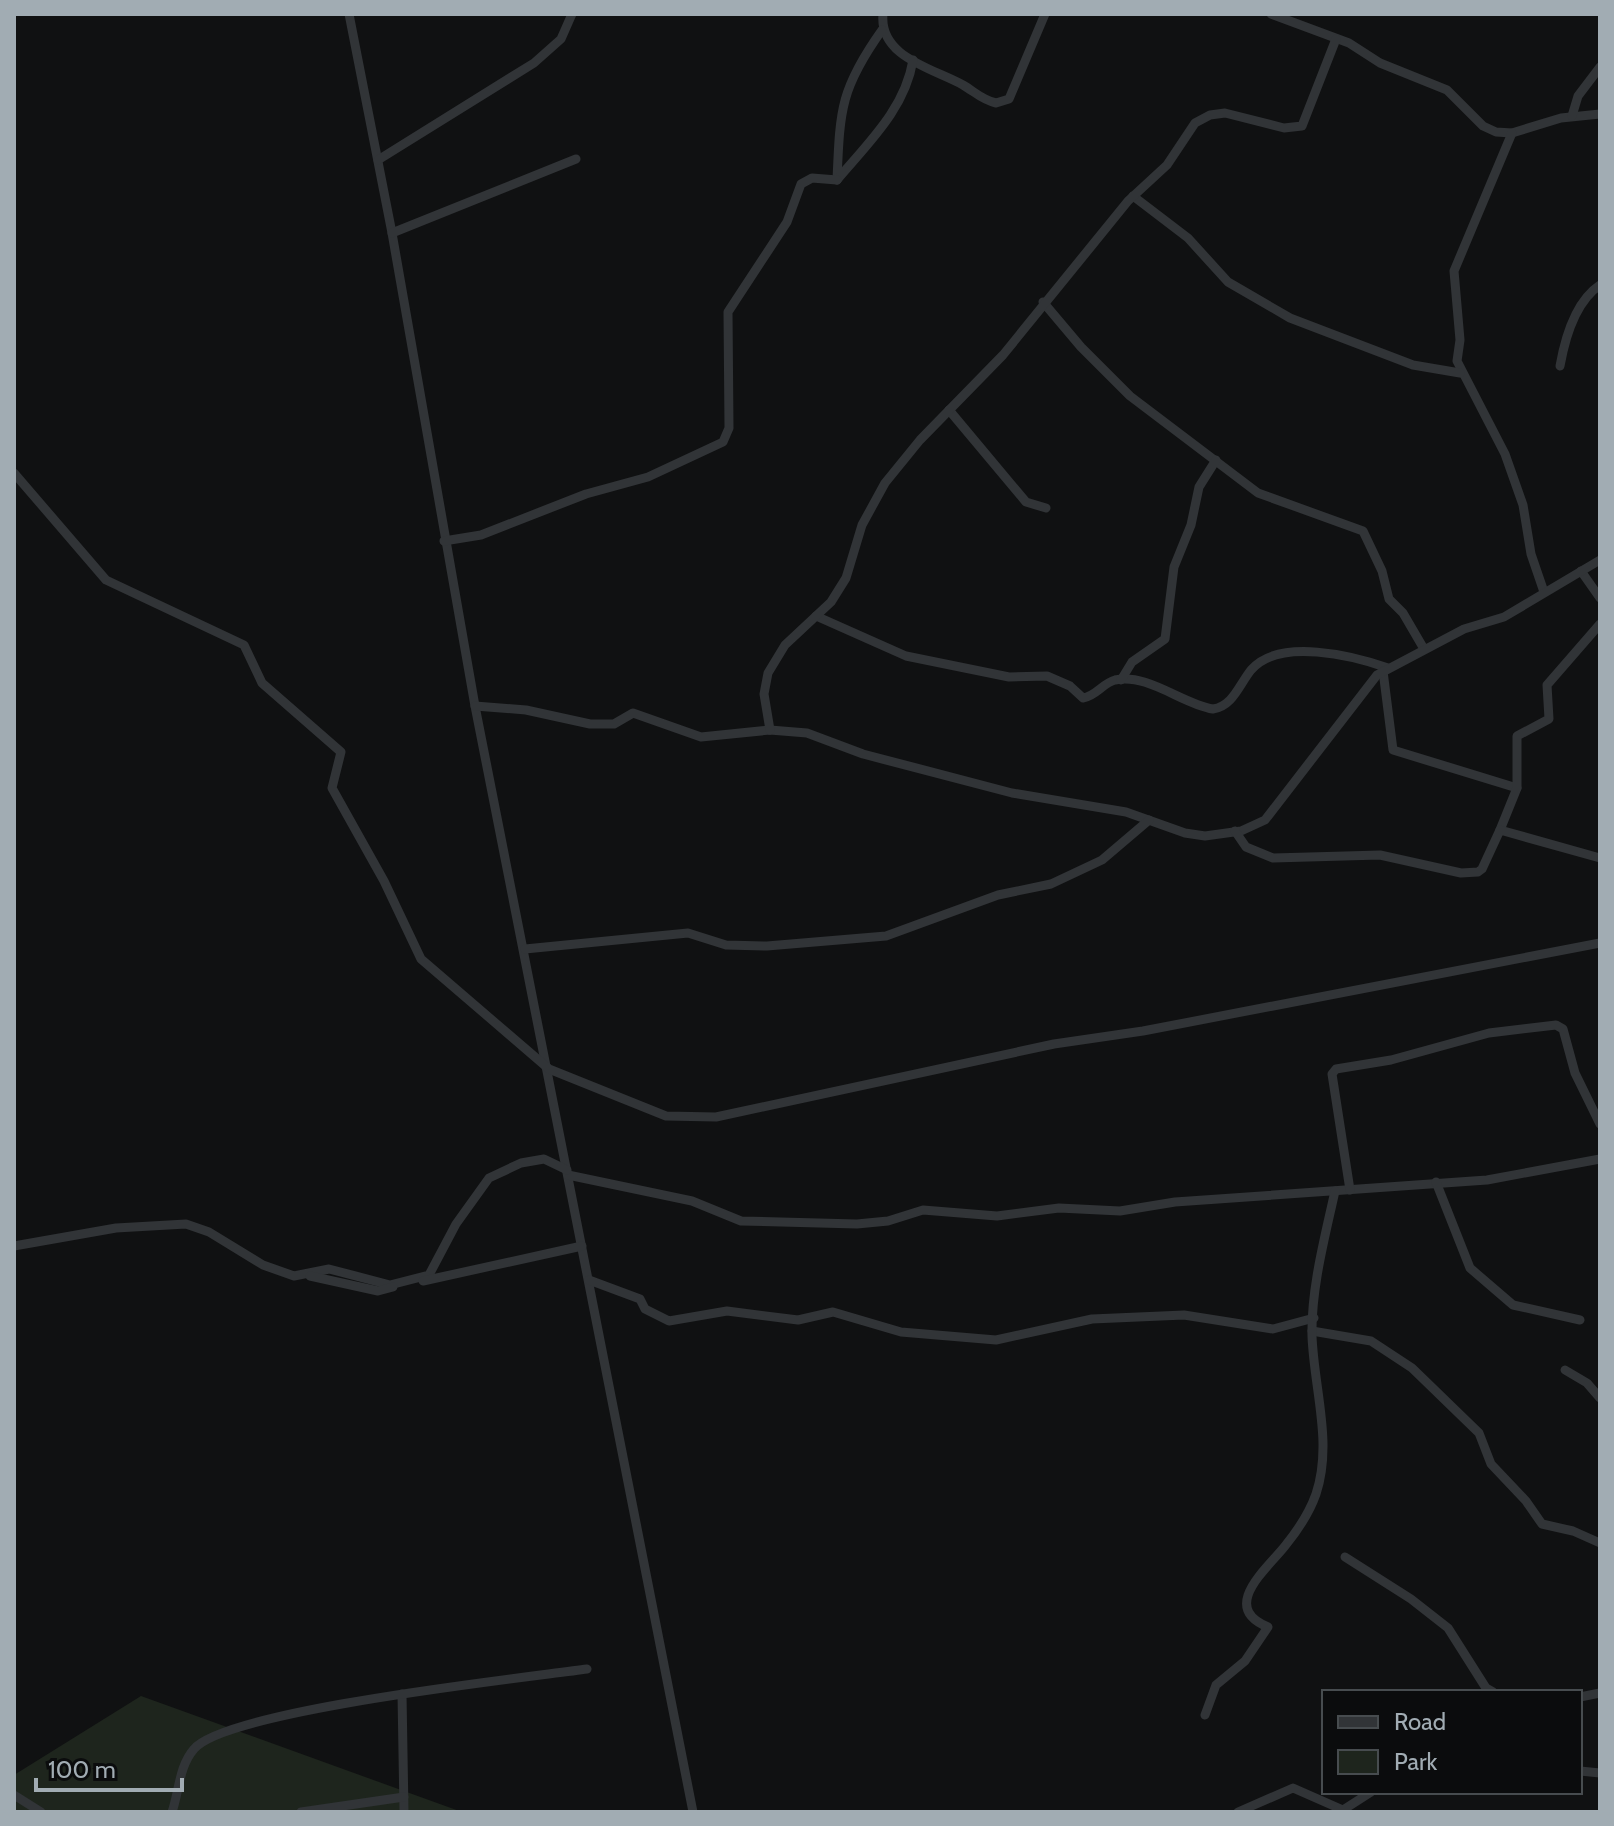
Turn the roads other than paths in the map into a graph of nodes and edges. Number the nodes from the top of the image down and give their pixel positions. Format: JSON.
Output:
{"nodes":[{"id":1,"x":349,"y":14,"type":"edge"},
{"id":2,"x":572,"y":14,"type":"edge"},
{"id":3,"x":883,"y":14,"type":"edge"},
{"id":4,"x":1045,"y":14,"type":"edge"},
{"id":5,"x":1271,"y":14,"type":"edge"},
{"id":6,"x":882,"y":30,"type":"junction"},
{"id":7,"x":1336,"y":39,"type":"junction"},
{"id":8,"x":913,"y":60,"type":"junction"},
{"id":9,"x":1600,"y":67,"type":"edge"},
{"id":10,"x":1600,"y":114,"type":"edge"},
{"id":11,"x":1572,"y":116,"type":"junction"},
{"id":12,"x":1512,"y":133,"type":"junction"},
{"id":13,"x":576,"y":159,"type":"dead end"},
{"id":14,"x":378,"y":160,"type":"junction"},
{"id":15,"x":837,"y":180,"type":"junction"},
{"id":16,"x":1133,"y":196,"type":"junction"},
{"id":17,"x":392,"y":233,"type":"junction"},
{"id":18,"x":1600,"y":285,"type":"edge"},
{"id":19,"x":1043,"y":302,"type":"junction"},
{"id":20,"x":1560,"y":366,"type":"dead end"},
{"id":21,"x":1460,"y":373,"type":"junction"},
{"id":22,"x":949,"y":410,"type":"junction"},
{"id":23,"x":1216,"y":460,"type":"junction"},
{"id":24,"x":14,"y":473,"type":"edge"},
{"id":25,"x":1046,"y":508,"type":"dead end"},
{"id":26,"x":444,"y":541,"type":"junction"},
{"id":27,"x":1600,"y":560,"type":"edge"},
{"id":28,"x":1581,"y":571,"type":"junction"},
{"id":29,"x":1544,"y":592,"type":"junction"},
{"id":30,"x":1600,"y":598,"type":"edge"},
{"id":31,"x":816,"y":616,"type":"junction"},
{"id":32,"x":1600,"y":624,"type":"edge"},
{"id":33,"x":1424,"y":649,"type":"junction"},
{"id":34,"x":1386,"y":669,"type":"junction"},
{"id":35,"x":1121,"y":680,"type":"junction"},
{"id":36,"x":475,"y":706,"type":"junction"},
{"id":37,"x":770,"y":730,"type":"junction"},
{"id":38,"x":1517,"y":788,"type":"junction"},
{"id":39,"x":1149,"y":820,"type":"junction"},
{"id":40,"x":1500,"y":830,"type":"junction"},
{"id":41,"x":1235,"y":831,"type":"junction"},
{"id":42,"x":1600,"y":858,"type":"edge"},
{"id":43,"x":1600,"y":943,"type":"edge"},
{"id":44,"x":525,"y":949,"type":"junction"},
{"id":45,"x":549,"y":1069,"type":"junction"},
{"id":46,"x":1600,"y":1124,"type":"edge"},
{"id":47,"x":1600,"y":1159,"type":"edge"},
{"id":48,"x":568,"y":1173,"type":"junction"},
{"id":49,"x":1436,"y":1182,"type":"junction"},
{"id":50,"x":1350,"y":1190,"type":"junction"},
{"id":51,"x":1335,"y":1191,"type":"junction"},
{"id":52,"x":14,"y":1246,"type":"edge"},
{"id":53,"x":582,"y":1246,"type":"junction"},
{"id":54,"x":306,"y":1275,"type":"junction"},
{"id":55,"x":589,"y":1280,"type":"junction"},
{"id":56,"x":1314,"y":1318,"type":"junction"},
{"id":57,"x":1580,"y":1320,"type":"dead end"},
{"id":58,"x":1312,"y":1331,"type":"junction"},
{"id":59,"x":1565,"y":1370,"type":"dead end"},
{"id":60,"x":1600,"y":1398,"type":"edge"},
{"id":61,"x":1600,"y":1543,"type":"edge"},
{"id":62,"x":1345,"y":1557,"type":"dead end"},
{"id":63,"x":587,"y":1669,"type":"dead end"},
{"id":64,"x":1490,"y":1690,"type":"edge"},
{"id":65,"x":402,"y":1694,"type":"junction"},
{"id":66,"x":1205,"y":1715,"type":"dead end"},
{"id":67,"x":1368,"y":1794,"type":"edge"},
{"id":68,"x":14,"y":1795,"type":"edge"},
{"id":69,"x":404,"y":1797,"type":"junction"},
{"id":70,"x":41,"y":1812,"type":"edge"},
{"id":71,"x":172,"y":1812,"type":"edge"},
{"id":72,"x":301,"y":1812,"type":"edge"},
{"id":73,"x":404,"y":1812,"type":"edge"},
{"id":74,"x":693,"y":1812,"type":"edge"},
{"id":75,"x":1238,"y":1812,"type":"edge"}],
"edges":[{"from":1,"to":14,"type":"street"},
{"from":2,"to":14,"type":"street"},
{"from":3,"to":6,"type":"street"},
{"from":4,"to":8,"type":"street"},
{"from":5,"to":7,"type":"street"},
{"from":6,"to":8,"type":"street"},
{"from":6,"to":15,"type":"street"},
{"from":7,"to":12,"type":"street"},
{"from":7,"to":16,"type":"street"},
{"from":8,"to":15,"type":"street"},
{"from":9,"to":11,"type":"street"},
{"from":10,"to":11,"type":"street"},
{"from":11,"to":12,"type":"street"},
{"from":12,"to":21,"type":"street"},
{"from":13,"to":17,"type":"street"},
{"from":14,"to":17,"type":"street"},
{"from":15,"to":26,"type":"street"},
{"from":16,"to":19,"type":"street"},
{"from":16,"to":21,"type":"street"},
{"from":17,"to":26,"type":"street"},
{"from":18,"to":20,"type":"street"},
{"from":19,"to":22,"type":"street"},
{"from":19,"to":23,"type":"street"},
{"from":21,"to":29,"type":"street"},
{"from":22,"to":25,"type":"street"},
{"from":22,"to":31,"type":"street"},
{"from":23,"to":33,"type":"street"},
{"from":23,"to":35,"type":"street"},
{"from":24,"to":45,"type":"street"},
{"from":26,"to":36,"type":"street"},
{"from":27,"to":28,"type":"street"},
{"from":28,"to":29,"type":"street"},
{"from":28,"to":30,"type":"street"},
{"from":29,"to":33,"type":"street"},
{"from":31,"to":35,"type":"street"},
{"from":31,"to":37,"type":"street"},
{"from":32,"to":38,"type":"street"},
{"from":33,"to":34,"type":"street"},
{"from":34,"to":35,"type":"street"},
{"from":34,"to":38,"type":"street"},
{"from":34,"to":41,"type":"street"},
{"from":36,"to":37,"type":"street"},
{"from":36,"to":44,"type":"street"},
{"from":37,"to":39,"type":"street"},
{"from":38,"to":40,"type":"street"},
{"from":39,"to":41,"type":"street"},
{"from":39,"to":44,"type":"street"},
{"from":40,"to":41,"type":"street"},
{"from":40,"to":42,"type":"street"},
{"from":43,"to":45,"type":"street"},
{"from":44,"to":45,"type":"street"},
{"from":45,"to":48,"type":"street"},
{"from":46,"to":50,"type":"street"},
{"from":47,"to":49,"type":"street"},
{"from":48,"to":51,"type":"street"},
{"from":48,"to":53,"type":"street"},
{"from":48,"to":54,"type":"street"},
{"from":49,"to":50,"type":"street"},
{"from":49,"to":57,"type":"street"},
{"from":50,"to":51,"type":"street"},
{"from":51,"to":56,"type":"street"},
{"from":52,"to":54,"type":"street"},
{"from":53,"to":54,"type":"street"},
{"from":53,"to":55,"type":"street"},
{"from":55,"to":56,"type":"street"},
{"from":55,"to":74,"type":"street"},
{"from":56,"to":58,"type":"street"},
{"from":58,"to":61,"type":"street"},
{"from":58,"to":66,"type":"street"},
{"from":59,"to":60,"type":"street"},
{"from":62,"to":64,"type":"street"},
{"from":63,"to":65,"type":"street"},
{"from":65,"to":69,"type":"street"},
{"from":65,"to":71,"type":"street"},
{"from":67,"to":75,"type":"street"},
{"from":68,"to":70,"type":"street"},
{"from":69,"to":72,"type":"street"},
{"from":69,"to":73,"type":"street"}]}
